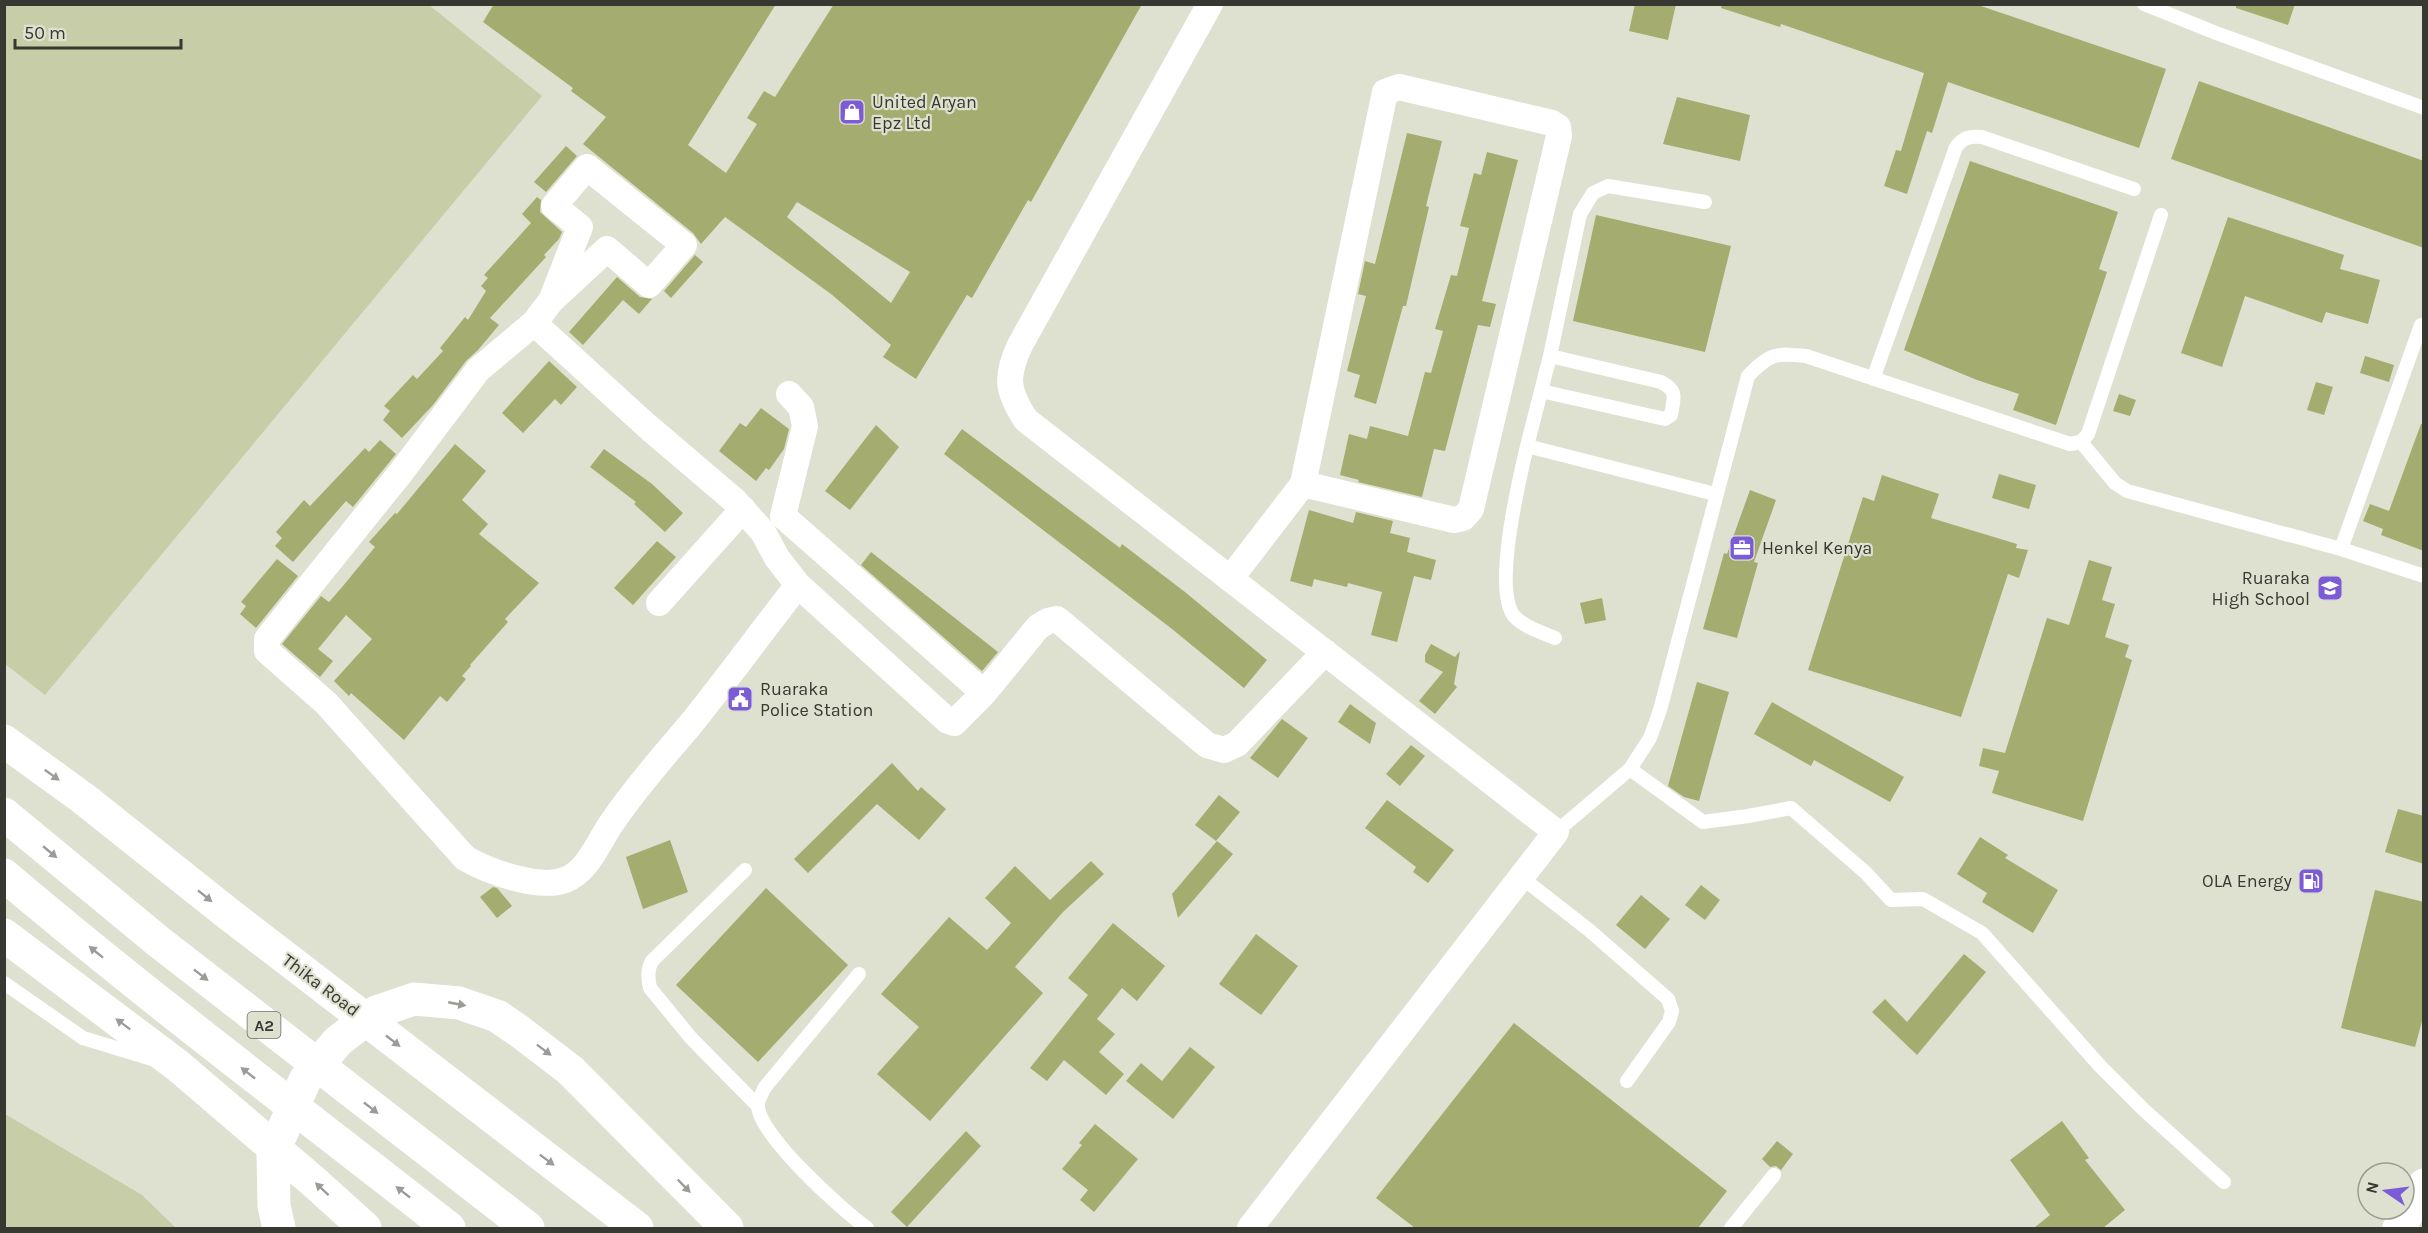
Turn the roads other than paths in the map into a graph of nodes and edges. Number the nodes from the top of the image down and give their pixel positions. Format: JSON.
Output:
{"nodes":[{"id":1,"x":1210,"y":4,"type":"edge"},
{"id":2,"x":2144,"y":4,"type":"edge"},
{"id":3,"x":2424,"y":108,"type":"edge"},
{"id":4,"x":2134,"y":189,"type":"dead end"},
{"id":5,"x":1705,"y":202,"type":"dead end"},
{"id":6,"x":2161,"y":216,"type":"dead end"},
{"id":7,"x":580,"y":227,"type":"junction"},
{"id":8,"x":607,"y":249,"type":"junction"},
{"id":9,"x":551,"y":301,"type":"junction"},
{"id":10,"x":534,"y":323,"type":"junction"},
{"id":11,"x":2421,"y":325,"type":"dead end"},
{"id":12,"x":1550,"y":356,"type":"junction"},
{"id":13,"x":1873,"y":379,"type":"junction"},
{"id":14,"x":1541,"y":391,"type":"junction"},
{"id":15,"x":789,"y":394,"type":"dead end"},
{"id":16,"x":2081,"y":442,"type":"junction"},
{"id":17,"x":1527,"y":446,"type":"junction"},
{"id":18,"x":1303,"y":484,"type":"junction"},
{"id":19,"x":1715,"y":494,"type":"junction"},
{"id":20,"x":743,"y":509,"type":"junction"},
{"id":21,"x":773,"y":524,"type":"junction"},
{"id":22,"x":2341,"y":549,"type":"junction"},
{"id":23,"x":2424,"y":576,"type":"edge"},
{"id":24,"x":1230,"y":579,"type":"junction"},
{"id":25,"x":798,"y":585,"type":"junction"},
{"id":26,"x":659,"y":603,"type":"dead end"},
{"id":27,"x":1555,"y":638,"type":"dead end"},
{"id":28,"x":1325,"y":652,"type":"junction"},
{"id":29,"x":984,"y":693,"type":"junction"},
{"id":30,"x":4,"y":741,"type":"edge"},
{"id":31,"x":1630,"y":769,"type":"junction"},
{"id":32,"x":4,"y":814,"type":"edge"},
{"id":33,"x":1556,"y":832,"type":"junction"},
{"id":34,"x":745,"y":870,"type":"dead end"},
{"id":35,"x":4,"y":875,"type":"edge"},
{"id":36,"x":1521,"y":877,"type":"junction"},
{"id":37,"x":4,"y":935,"type":"edge"},
{"id":38,"x":859,"y":974,"type":"dead end"},
{"id":39,"x":4,"y":983,"type":"edge"},
{"id":40,"x":177,"y":1065,"type":"junction"},
{"id":41,"x":1627,"y":1081,"type":"dead end"},
{"id":42,"x":758,"y":1105,"type":"junction"},
{"id":43,"x":1774,"y":1174,"type":"dead end"},
{"id":44,"x":2223,"y":1182,"type":"dead end"},
{"id":45,"x":2422,"y":1185,"type":"edge"},
{"id":46,"x":278,"y":1225,"type":"edge"},
{"id":47,"x":365,"y":1228,"type":"edge"},
{"id":48,"x":449,"y":1228,"type":"edge"},
{"id":49,"x":528,"y":1228,"type":"edge"},
{"id":50,"x":637,"y":1228,"type":"edge"},
{"id":51,"x":727,"y":1228,"type":"edge"},
{"id":52,"x":867,"y":1228,"type":"edge"},
{"id":53,"x":1250,"y":1228,"type":"edge"},
{"id":54,"x":1731,"y":1228,"type":"edge"},
{"id":55,"x":2399,"y":1228,"type":"edge"}],
"edges":[{"from":1,"to":24,"type":"street"},
{"from":2,"to":3,"type":"lane"},
{"from":4,"to":13,"type":"lane"},
{"from":5,"to":12,"type":"lane"},
{"from":6,"to":16,"type":"lane"},
{"from":7,"to":8,"type":"street"},
{"from":7,"to":8,"type":"street"},
{"from":7,"to":9,"type":"street"},
{"from":8,"to":9,"type":"street"},
{"from":9,"to":10,"type":"street"},
{"from":10,"to":20,"type":"street"},
{"from":10,"to":25,"type":"street"},
{"from":11,"to":22,"type":"lane"},
{"from":12,"to":14,"type":"lane"},
{"from":12,"to":14,"type":"lane"},
{"from":13,"to":16,"type":"lane"},
{"from":13,"to":19,"type":"lane"},
{"from":14,"to":17,"type":"lane"},
{"from":15,"to":21,"type":"street"},
{"from":16,"to":22,"type":"lane"},
{"from":17,"to":19,"type":"lane"},
{"from":17,"to":27,"type":"lane"},
{"from":18,"to":18,"type":"street"},
{"from":18,"to":24,"type":"street"},
{"from":19,"to":31,"type":"lane"},
{"from":20,"to":21,"type":"street"},
{"from":20,"to":26,"type":"street"},
{"from":21,"to":25,"type":"street"},
{"from":21,"to":29,"type":"street"},
{"from":22,"to":23,"type":"lane"},
{"from":24,"to":28,"type":"street"},
{"from":25,"to":29,"type":"street"},
{"from":28,"to":29,"type":"street"},
{"from":28,"to":33,"type":"street"},
{"from":30,"to":50,"type":"main road","name":"Thika Road","one_way":true},
{"from":31,"to":33,"type":"lane"},
{"from":31,"to":44,"type":"lane"},
{"from":32,"to":49,"type":"main road","number":"A2","one_way":true},
{"from":33,"to":36,"type":"street"},
{"from":34,"to":42,"type":"lane"},
{"from":48,"to":35,"type":"main road","one_way":true},
{"from":36,"to":41,"type":"lane"},
{"from":36,"to":53,"type":"street"},
{"from":40,"to":37,"type":"main road","one_way":true},
{"from":38,"to":42,"type":"lane"},
{"from":39,"to":40,"type":"lane"},
{"from":47,"to":40,"type":"main road","one_way":true},
{"from":42,"to":52,"type":"lane"},
{"from":43,"to":54,"type":"lane"},
{"from":45,"to":55,"type":"main road"},
{"from":46,"to":51,"type":"main road","one_way":true}]}
